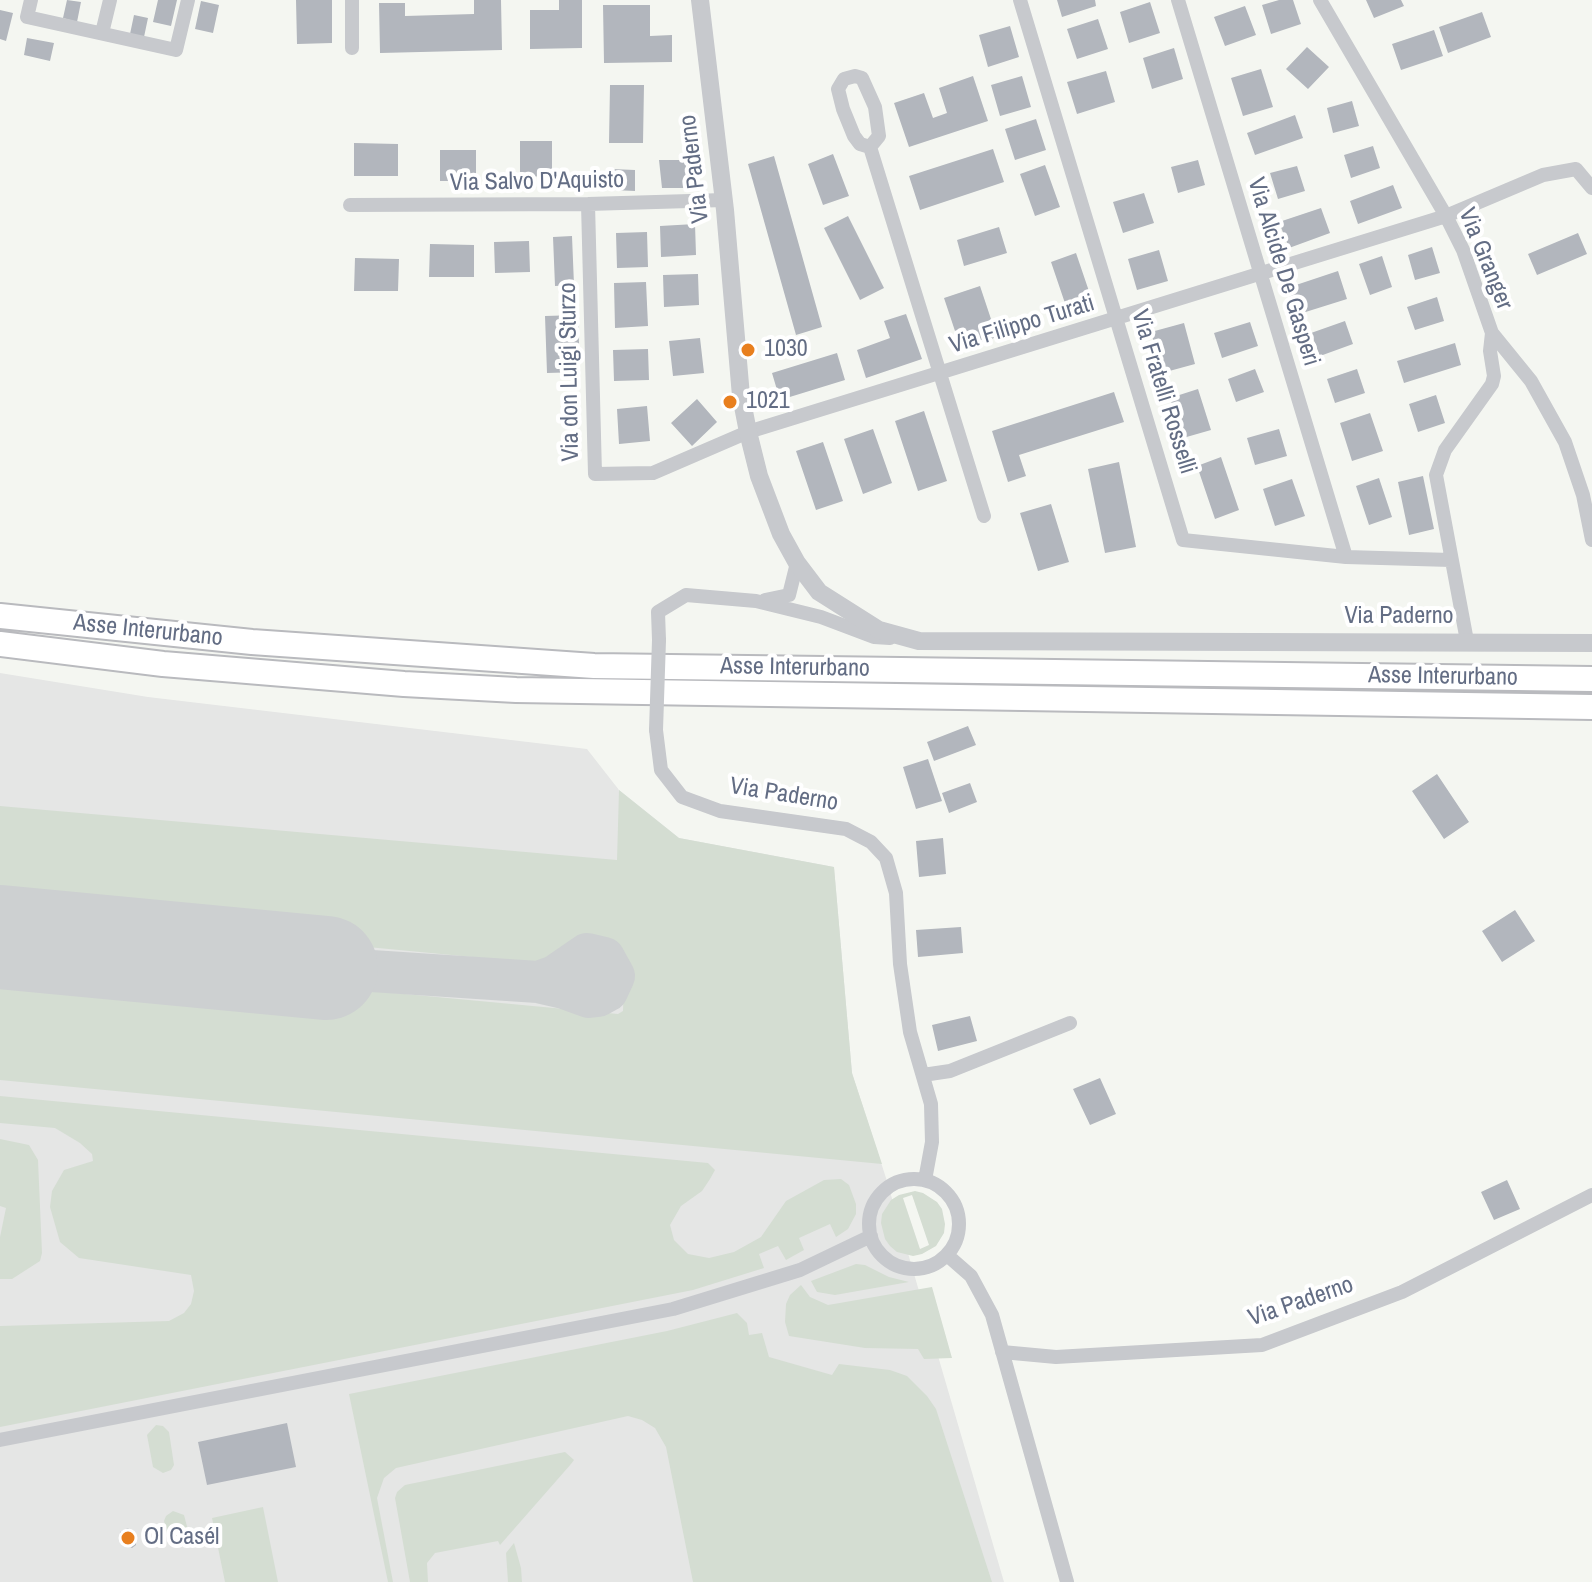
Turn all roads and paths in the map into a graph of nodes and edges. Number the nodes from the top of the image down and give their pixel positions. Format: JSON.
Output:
{"nodes":[{"id":1,"x":31,"y":0,"type":"edge"},
{"id":2,"x":110,"y":0,"type":"edge"},
{"id":3,"x":188,"y":0,"type":"edge"},
{"id":4,"x":352,"y":0,"type":"edge"},
{"id":5,"x":700,"y":0,"type":"edge"},
{"id":6,"x":1020,"y":0,"type":"edge"},
{"id":7,"x":1178,"y":0,"type":"edge"},
{"id":8,"x":1320,"y":0,"type":"edge"},
{"id":9,"x":102,"y":33,"type":"junction"},
{"id":10,"x":352,"y":48,"type":"dead end"},
{"id":11,"x":870,"y":147,"type":"junction"},
{"id":12,"x":1592,"y":188,"type":"edge"},
{"id":13,"x":724,"y":200,"type":"junction"},
{"id":14,"x":588,"y":204,"type":"junction"},
{"id":15,"x":350,"y":205,"type":"dead end"},
{"id":16,"x":1446,"y":216,"type":"junction"},
{"id":17,"x":1261,"y":273,"type":"junction"},
{"id":18,"x":1118,"y":318,"type":"junction"},
{"id":19,"x":1492,"y":333,"type":"junction"},
{"id":20,"x":940,"y":373,"type":"junction"},
{"id":21,"x":748,"y":432,"type":"junction"},
{"id":22,"x":984,"y":516,"type":"dead end"},
{"id":23,"x":1592,"y":540,"type":"edge"},
{"id":24,"x":1346,"y":557,"type":"junction"},
{"id":25,"x":1451,"y":560,"type":"junction"},
{"id":26,"x":797,"y":563,"type":"junction"},
{"id":27,"x":819,"y":592,"type":"junction"},
{"id":28,"x":789,"y":595,"type":"junction"},
{"id":29,"x":756,"y":601,"type":"junction"},
{"id":30,"x":842,"y":606,"type":"junction"},
{"id":31,"x":0,"y":616,"type":"edge"},
{"id":32,"x":821,"y":617,"type":"junction"},
{"id":33,"x":919,"y":641,"type":"junction"},
{"id":34,"x":1467,"y":641,"type":"junction"},
{"id":35,"x":1592,"y":643,"type":"edge"},
{"id":36,"x":0,"y":644,"type":"edge"},
{"id":37,"x":1592,"y":679,"type":"edge"},
{"id":38,"x":1592,"y":707,"type":"edge"},
{"id":39,"x":1070,"y":1023,"type":"dead end"},
{"id":40,"x":923,"y":1075,"type":"junction"},
{"id":41,"x":925,"y":1180,"type":"junction"},
{"id":42,"x":1592,"y":1195,"type":"edge"},
{"id":43,"x":871,"y":1236,"type":"junction"},
{"id":44,"x":947,"y":1255,"type":"junction"},
{"id":45,"x":1002,"y":1352,"type":"junction"},
{"id":46,"x":0,"y":1440,"type":"edge"},
{"id":47,"x":1067,"y":1582,"type":"edge"}],
"edges":[{"from":1,"to":9,"type":"street"},
{"from":2,"to":9,"type":"street"},
{"from":3,"to":9,"type":"street"},
{"from":4,"to":10,"type":"street"},
{"from":5,"to":13,"type":"street","name":"Via Paderno"},
{"from":6,"to":18,"type":"street","name":"Via Fratelli Rosselli"},
{"from":7,"to":17,"type":"street","name":"Via Alcide De Gasperi"},
{"from":8,"to":16,"type":"street","name":"Via Granger"},
{"from":11,"to":11,"type":"street"},
{"from":11,"to":20,"type":"street"},
{"from":12,"to":16,"type":"street","name":"Via Filippo Turati"},
{"from":13,"to":14,"type":"street","name":"Via Salvo D'Aquisto"},
{"from":13,"to":21,"type":"street","name":"Via Paderno"},
{"from":14,"to":15,"type":"street","name":"Via Salvo D'Aquisto"},
{"from":14,"to":21,"type":"street","name":"Via don Luigi Sturzo"},
{"from":16,"to":17,"type":"street","name":"Via Filippo Turati"},
{"from":16,"to":19,"type":"street","name":"Via Granger"},
{"from":17,"to":18,"type":"street","name":"Via Filippo Turati"},
{"from":17,"to":24,"type":"street","name":"Via Alcide De Gasperi"},
{"from":18,"to":20,"type":"street","name":"Via Filippo Turati"},
{"from":18,"to":24,"type":"street","name":"Via Fratelli Rosselli"},
{"from":19,"to":23,"type":"street","name":"Via Granger"},
{"from":19,"to":25,"type":"street"},
{"from":20,"to":21,"type":"street","name":"Via Filippo Turati"},
{"from":20,"to":22,"type":"street"},
{"from":21,"to":26,"type":"street","name":"Via Paderno"},
{"from":24,"to":25,"type":"street","name":"Via Fratelli Rosselli"},
{"from":25,"to":34,"type":"street"},
{"from":26,"to":27,"type":"street","name":"Via Paderno"},
{"from":26,"to":28,"type":"street"},
{"from":27,"to":28,"type":"street","name":"Via Paderno"},
{"from":27,"to":30,"type":"street","name":"Via Paderno"},
{"from":28,"to":29,"type":"street","name":"Via Paderno"},
{"from":29,"to":32,"type":"street","name":"Via Paderno"},
{"from":29,"to":40,"type":"street","name":"Via Paderno","bridge":true},
{"from":30,"to":32,"type":"street"},
{"from":30,"to":33,"type":"street","name":"Via Paderno"},
{"from":31,"to":37,"type":"highway","name":"Asse Interurbano"},
{"from":32,"to":33,"type":"street","name":"Via Paderno"},
{"from":33,"to":34,"type":"street","name":"Via Paderno"},
{"from":34,"to":35,"type":"street","name":"Via Paderno"},
{"from":36,"to":38,"type":"highway","name":"Asse Interurbano"},
{"from":39,"to":40,"type":"street"},
{"from":40,"to":41,"type":"street","name":"Via Paderno"},
{"from":41,"to":43,"type":"street"},
{"from":41,"to":44,"type":"street"},
{"from":42,"to":45,"type":"street","name":"Via Paderno"},
{"from":43,"to":44,"type":"street"},
{"from":43,"to":46,"type":"street"},
{"from":44,"to":45,"type":"street"},
{"from":45,"to":47,"type":"street"}]}
